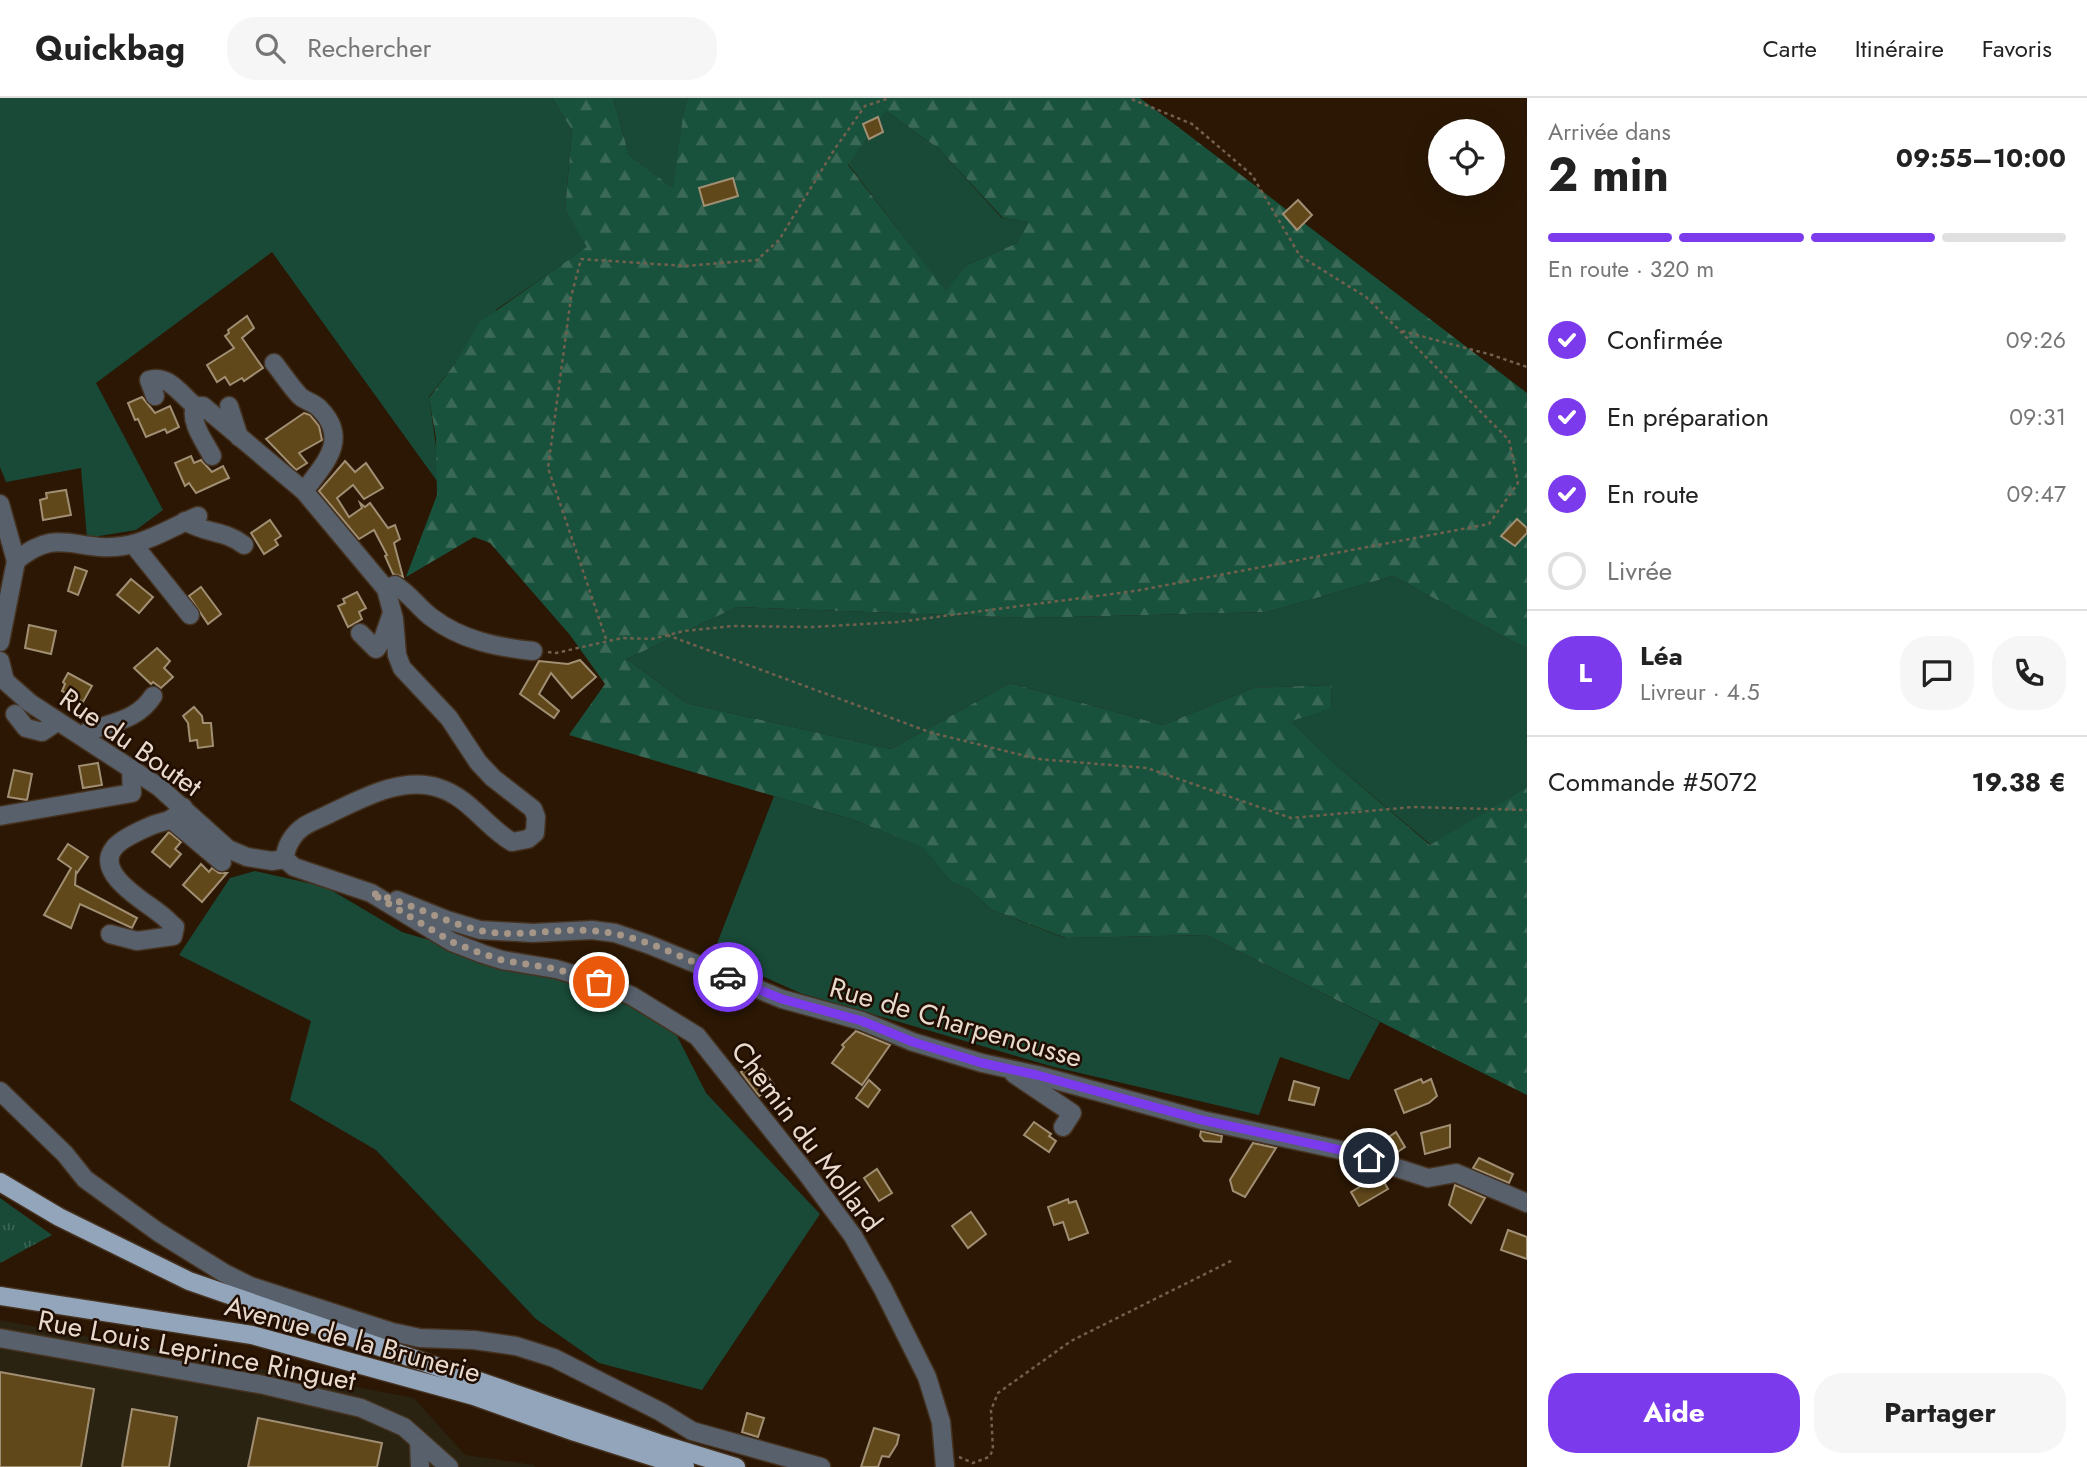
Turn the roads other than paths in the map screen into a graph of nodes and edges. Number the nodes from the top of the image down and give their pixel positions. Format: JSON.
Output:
{"nodes":[{"id":1,"x":274,"y":363,"type":"dead end"},
{"id":2,"x":155,"y":396,"type":"dead end"},
{"id":3,"x":229,"y":406,"type":"dead end"},
{"id":4,"x":195,"y":414,"type":"junction"},
{"id":5,"x":239,"y":437,"type":"junction"},
{"id":6,"x":212,"y":457,"type":"dead end"},
{"id":7,"x":304,"y":491,"type":"junction"},
{"id":8,"x":0,"y":504,"type":"edge"},
{"id":9,"x":133,"y":544,"type":"junction"},
{"id":10,"x":244,"y":545,"type":"dead end"},
{"id":11,"x":16,"y":561,"type":"junction"},
{"id":12,"x":386,"y":589,"type":"junction"},
{"id":13,"x":392,"y":612,"type":"junction"},
{"id":14,"x":190,"y":615,"type":"dead end"},
{"id":15,"x":360,"y":632,"type":"dead end"},
{"id":16,"x":0,"y":642,"type":"edge"},
{"id":17,"x":533,"y":651,"type":"road end"},
{"id":18,"x":0,"y":662,"type":"edge"},
{"id":19,"x":153,"y":696,"type":"dead end"},
{"id":20,"x":15,"y":714,"type":"dead end"},
{"id":21,"x":57,"y":722,"type":"junction"},
{"id":22,"x":81,"y":735,"type":"junction"},
{"id":23,"x":131,"y":769,"type":"junction"},
{"id":24,"x":177,"y":814,"type":"junction"},
{"id":25,"x":0,"y":816,"type":"edge"},
{"id":26,"x":285,"y":859,"type":"junction"},
{"id":27,"x":222,"y":862,"type":"dead end"},
{"id":28,"x":371,"y":893,"type":"junction"},
{"id":29,"x":110,"y":934,"type":"dead end"},
{"id":30,"x":1008,"y":1070,"type":"junction"},
{"id":31,"x":0,"y":1091,"type":"edge"},
{"id":32,"x":1063,"y":1127,"type":"dead end"},
{"id":33,"x":0,"y":1182,"type":"edge"},
{"id":34,"x":1527,"y":1203,"type":"edge"},
{"id":35,"x":0,"y":1296,"type":"edge"},
{"id":36,"x":239,"y":1300,"type":"junction"},
{"id":37,"x":0,"y":1338,"type":"edge"},
{"id":38,"x":474,"y":1396,"type":"junction"},
{"id":39,"x":419,"y":1441,"type":"junction"},
{"id":40,"x":944,"y":1459,"type":"edge"},
{"id":41,"x":420,"y":1467,"type":"edge"},
{"id":42,"x":449,"y":1467,"type":"edge"},
{"id":43,"x":685,"y":1467,"type":"edge"},
{"id":44,"x":736,"y":1467,"type":"edge"},
{"id":45,"x":821,"y":1467,"type":"edge"}],
"edges":[{"from":1,"to":7,"type":"street"},
{"from":2,"to":4,"type":"street"},
{"from":3,"to":5,"type":"street"},
{"from":4,"to":5,"type":"street"},
{"from":4,"to":6,"type":"street"},
{"from":5,"to":7,"type":"street"},
{"from":7,"to":12,"type":"street"},
{"from":8,"to":11,"type":"street"},
{"from":9,"to":10,"type":"street"},
{"from":9,"to":11,"type":"street"},
{"from":9,"to":14,"type":"street"},
{"from":11,"to":16,"type":"street"},
{"from":12,"to":13,"type":"street"},
{"from":12,"to":17,"type":"street"},
{"from":13,"to":15,"type":"street"},
{"from":13,"to":26,"type":"street"},
{"from":18,"to":21,"type":"street","name":"Rue du Boutet"},
{"from":19,"to":22,"type":"street"},
{"from":20,"to":21,"type":"street"},
{"from":21,"to":22,"type":"street","name":"Rue du Boutet"},
{"from":22,"to":23,"type":"street","name":"Rue du Boutet"},
{"from":23,"to":24,"type":"street","name":"Rue du Boutet"},
{"from":23,"to":25,"type":"street"},
{"from":24,"to":26,"type":"street","name":"Rue du Boutet"},
{"from":24,"to":27,"type":"street"},
{"from":24,"to":29,"type":"street"},
{"from":26,"to":28,"type":"street","name":"Chemin du Mollard"},
{"from":28,"to":30,"type":"street","name":"Rue de Charpenousse"},
{"from":28,"to":40,"type":"street","name":"Chemin du Mollard"},
{"from":30,"to":32,"type":"street"},
{"from":30,"to":34,"type":"street","name":"Rue de Charpenousse"},
{"from":31,"to":45,"type":"street"},
{"from":33,"to":36,"type":"main road"},
{"from":35,"to":38,"type":"main road","name":"Avenue de la Brunerie"},
{"from":36,"to":38,"type":"main road"},
{"from":36,"to":44,"type":"main road"},
{"from":37,"to":39,"type":"street","name":"Rue Louis Leprince Ringuet"},
{"from":38,"to":43,"type":"main road","name":"Avenue de la Brunerie"},
{"from":39,"to":41,"type":"street"},
{"from":39,"to":42,"type":"street","name":"Rue Louis Leprince Ringuet"}]}
